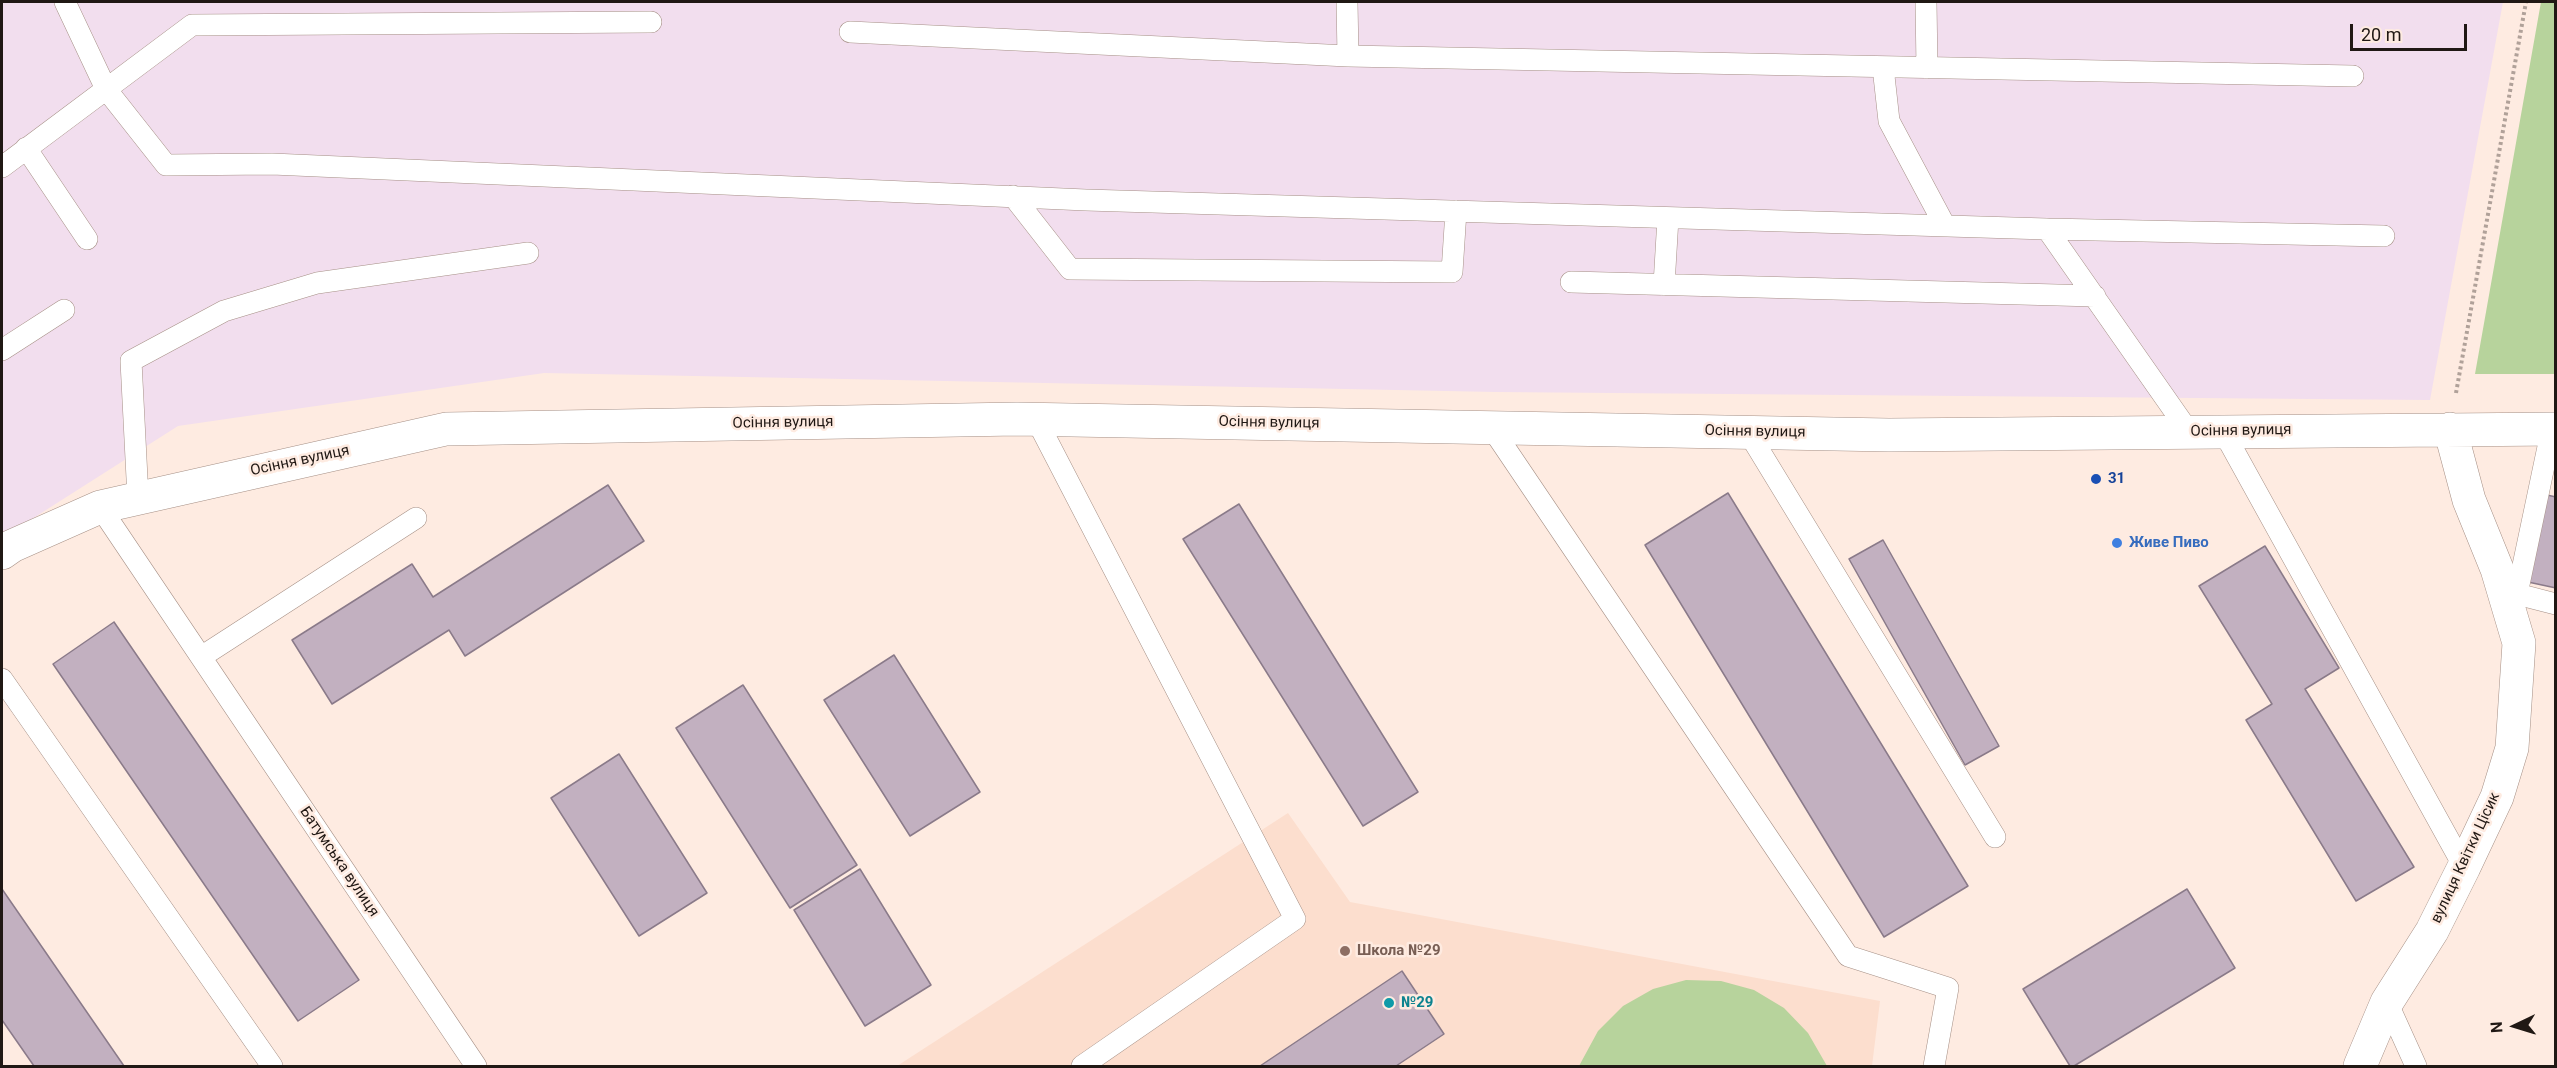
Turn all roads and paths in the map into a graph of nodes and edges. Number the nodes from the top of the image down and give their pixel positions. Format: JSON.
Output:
{"nodes":[{"id":1,"x":66,"y":2,"type":"edge"},
{"id":2,"x":1347,"y":2,"type":"edge"},
{"id":3,"x":1926,"y":2,"type":"edge"},
{"id":4,"x":2526,"y":2,"type":"edge"},
{"id":5,"x":651,"y":22,"type":"dead end"},
{"id":6,"x":850,"y":32,"type":"dead end"},
{"id":7,"x":1348,"y":56,"type":"junction"},
{"id":8,"x":1883,"y":67,"type":"junction"},
{"id":9,"x":1927,"y":68,"type":"junction"},
{"id":10,"x":2353,"y":76,"type":"dead end"},
{"id":11,"x":106,"y":89,"type":"junction"},
{"id":12,"x":26,"y":148,"type":"junction"},
{"id":13,"x":2,"y":167,"type":"edge"},
{"id":14,"x":1013,"y":196,"type":"junction"},
{"id":15,"x":1456,"y":211,"type":"junction"},
{"id":16,"x":1668,"y":218,"type":"junction"},
{"id":17,"x":1945,"y":226,"type":"junction"},
{"id":18,"x":2048,"y":229,"type":"junction"},
{"id":19,"x":2384,"y":236,"type":"dead end"},
{"id":20,"x":87,"y":239,"type":"dead end"},
{"id":21,"x":528,"y":253,"type":"dead end"},
{"id":22,"x":1571,"y":282,"type":"dead end"},
{"id":23,"x":1665,"y":285,"type":"junction"},
{"id":24,"x":2095,"y":296,"type":"junction"},
{"id":25,"x":64,"y":310,"type":"dead end"},
{"id":26,"x":2,"y":350,"type":"edge"},
{"id":27,"x":2464,"y":352,"type":"dead end"},
{"id":28,"x":1036,"y":419,"type":"junction"},
{"id":29,"x":1491,"y":428,"type":"junction"},
{"id":30,"x":2450,"y":429,"type":"junction"},
{"id":31,"x":2554,"y":429,"type":"edge"},
{"id":32,"x":2223,"y":431,"type":"junction"},
{"id":33,"x":1748,"y":432,"type":"junction"},
{"id":34,"x":2189,"y":432,"type":"junction"},
{"id":35,"x":138,"y":498,"type":"junction"},
{"id":36,"x":100,"y":507,"type":"junction"},
{"id":37,"x":416,"y":518,"type":"dead end"},
{"id":38,"x":2,"y":553,"type":"edge"},
{"id":39,"x":2556,"y":604,"type":"edge"},
{"id":40,"x":201,"y":657,"type":"junction"},
{"id":41,"x":2,"y":680,"type":"edge"},
{"id":42,"x":1995,"y":837,"type":"dead end"},
{"id":43,"x":2464,"y":867,"type":"junction"},
{"id":44,"x":2387,"y":1002,"type":"junction"},
{"id":45,"x":272,"y":1066,"type":"edge"},
{"id":46,"x":476,"y":1066,"type":"edge"},
{"id":47,"x":1082,"y":1066,"type":"edge"},
{"id":48,"x":1934,"y":1066,"type":"edge"},
{"id":49,"x":2360,"y":1066,"type":"edge"},
{"id":50,"x":2416,"y":1066,"type":"edge"}],
"edges":[{"from":1,"to":11,"type":"lane"},
{"from":2,"to":7,"type":"lane"},
{"from":3,"to":9,"type":"lane"},
{"from":4,"to":27,"type":"path"},
{"from":5,"to":11,"type":"lane"},
{"from":6,"to":7,"type":"lane"},
{"from":7,"to":8,"type":"lane"},
{"from":8,"to":9,"type":"lane"},
{"from":8,"to":17,"type":"lane"},
{"from":9,"to":10,"type":"lane"},
{"from":11,"to":12,"type":"lane"},
{"from":11,"to":14,"type":"lane"},
{"from":12,"to":13,"type":"lane"},
{"from":12,"to":20,"type":"lane"},
{"from":14,"to":15,"type":"lane"},
{"from":14,"to":15,"type":"lane"},
{"from":15,"to":16,"type":"lane"},
{"from":16,"to":17,"type":"lane"},
{"from":16,"to":23,"type":"lane"},
{"from":17,"to":18,"type":"lane"},
{"from":18,"to":19,"type":"lane"},
{"from":18,"to":24,"type":"lane"},
{"from":21,"to":35,"type":"lane"},
{"from":22,"to":23,"type":"lane"},
{"from":23,"to":24,"type":"lane"},
{"from":24,"to":34,"type":"lane"},
{"from":25,"to":26,"type":"lane"},
{"from":28,"to":29,"type":"street","name":"Осіння вулиця"},
{"from":28,"to":35,"type":"street","name":"Осіння вулиця"},
{"from":28,"to":47,"type":"lane"},
{"from":29,"to":33,"type":"street","name":"Осіння вулиця"},
{"from":29,"to":48,"type":"lane"},
{"from":30,"to":31,"type":"street","name":"Осіння вулиця"},
{"from":30,"to":32,"type":"street","name":"Осіння вулиця"},
{"from":30,"to":43,"type":"street","name":"вулиця Квітки Цісик"},
{"from":31,"to":39,"type":"lane"},
{"from":32,"to":34,"type":"street","name":"Осіння вулиця"},
{"from":32,"to":43,"type":"lane"},
{"from":33,"to":34,"type":"street","name":"Осіння вулиця"},
{"from":33,"to":42,"type":"lane"},
{"from":35,"to":36,"type":"street","name":"Осіння вулиця"},
{"from":36,"to":38,"type":"street","name":"Осіння вулиця"},
{"from":36,"to":40,"type":"lane","name":"Батумська вулиця"},
{"from":37,"to":40,"type":"lane"},
{"from":40,"to":46,"type":"lane","name":"Батумська вулиця"},
{"from":41,"to":45,"type":"lane"},
{"from":43,"to":44,"type":"street","name":"вулиця Квітки Цісик"},
{"from":44,"to":49,"type":"street","name":"вулиця Квітки Цісик"},
{"from":44,"to":50,"type":"lane"}]}
